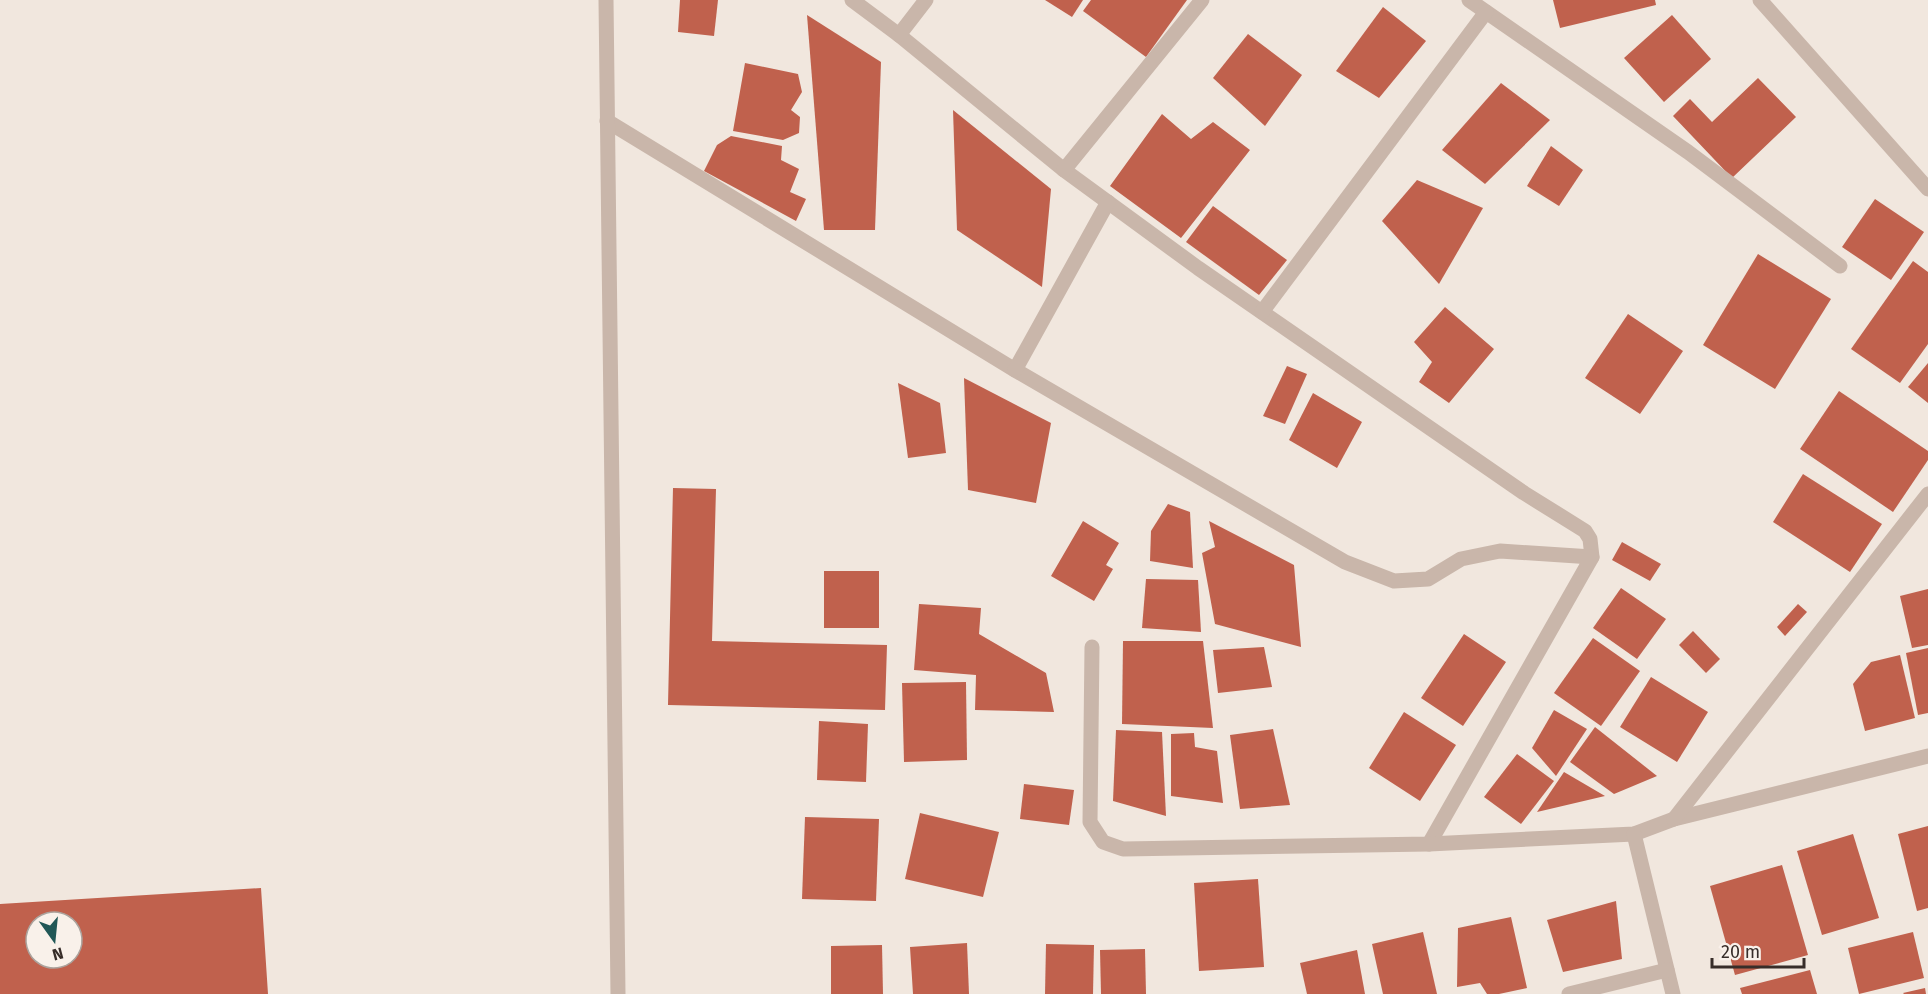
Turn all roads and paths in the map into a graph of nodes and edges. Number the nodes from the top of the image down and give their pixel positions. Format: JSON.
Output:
{"nodes":[{"id":1,"x":606,"y":0,"type":"edge"},
{"id":2,"x":852,"y":0,"type":"edge"},
{"id":3,"x":926,"y":0,"type":"edge"},
{"id":4,"x":1202,"y":0,"type":"edge"},
{"id":5,"x":1469,"y":0,"type":"edge"},
{"id":6,"x":1760,"y":0,"type":"edge"},
{"id":7,"x":1486,"y":12,"type":"junction"},
{"id":8,"x":898,"y":35,"type":"junction"},
{"id":9,"x":607,"y":121,"type":"junction"},
{"id":10,"x":1064,"y":170,"type":"junction"},
{"id":11,"x":1928,"y":189,"type":"edge"},
{"id":12,"x":1108,"y":202,"type":"junction"},
{"id":13,"x":1839,"y":266,"type":"dead end"},
{"id":14,"x":1262,"y":312,"type":"junction"},
{"id":15,"x":1015,"y":370,"type":"junction"},
{"id":16,"x":1928,"y":494,"type":"edge"},
{"id":17,"x":1592,"y":557,"type":"junction"},
{"id":18,"x":1092,"y":647,"type":"dead end"},
{"id":19,"x":1928,"y":756,"type":"edge"},
{"id":20,"x":1674,"y":819,"type":"junction"},
{"id":21,"x":1634,"y":834,"type":"junction"},
{"id":22,"x":1429,"y":844,"type":"junction"},
{"id":23,"x":1667,"y":970,"type":"junction"},
{"id":24,"x":618,"y":994,"type":"edge"},
{"id":25,"x":1569,"y":994,"type":"edge"},
{"id":26,"x":1673,"y":994,"type":"edge"}],
"edges":[{"from":1,"to":9,"type":"street"},
{"from":2,"to":8,"type":"street"},
{"from":3,"to":8,"type":"street"},
{"from":4,"to":10,"type":"street"},
{"from":5,"to":7,"type":"street"},
{"from":6,"to":11,"type":"street"},
{"from":7,"to":13,"type":"street"},
{"from":7,"to":14,"type":"street"},
{"from":8,"to":10,"type":"street"},
{"from":9,"to":15,"type":"street"},
{"from":9,"to":24,"type":"street"},
{"from":10,"to":12,"type":"street"},
{"from":12,"to":14,"type":"street"},
{"from":12,"to":15,"type":"street"},
{"from":14,"to":17,"type":"street"},
{"from":15,"to":17,"type":"street"},
{"from":16,"to":20,"type":"street"},
{"from":17,"to":22,"type":"street"},
{"from":18,"to":22,"type":"street"},
{"from":19,"to":20,"type":"street"},
{"from":20,"to":21,"type":"street"},
{"from":21,"to":22,"type":"street"},
{"from":21,"to":23,"type":"street"},
{"from":23,"to":25,"type":"street"},
{"from":23,"to":26,"type":"street"}]}
